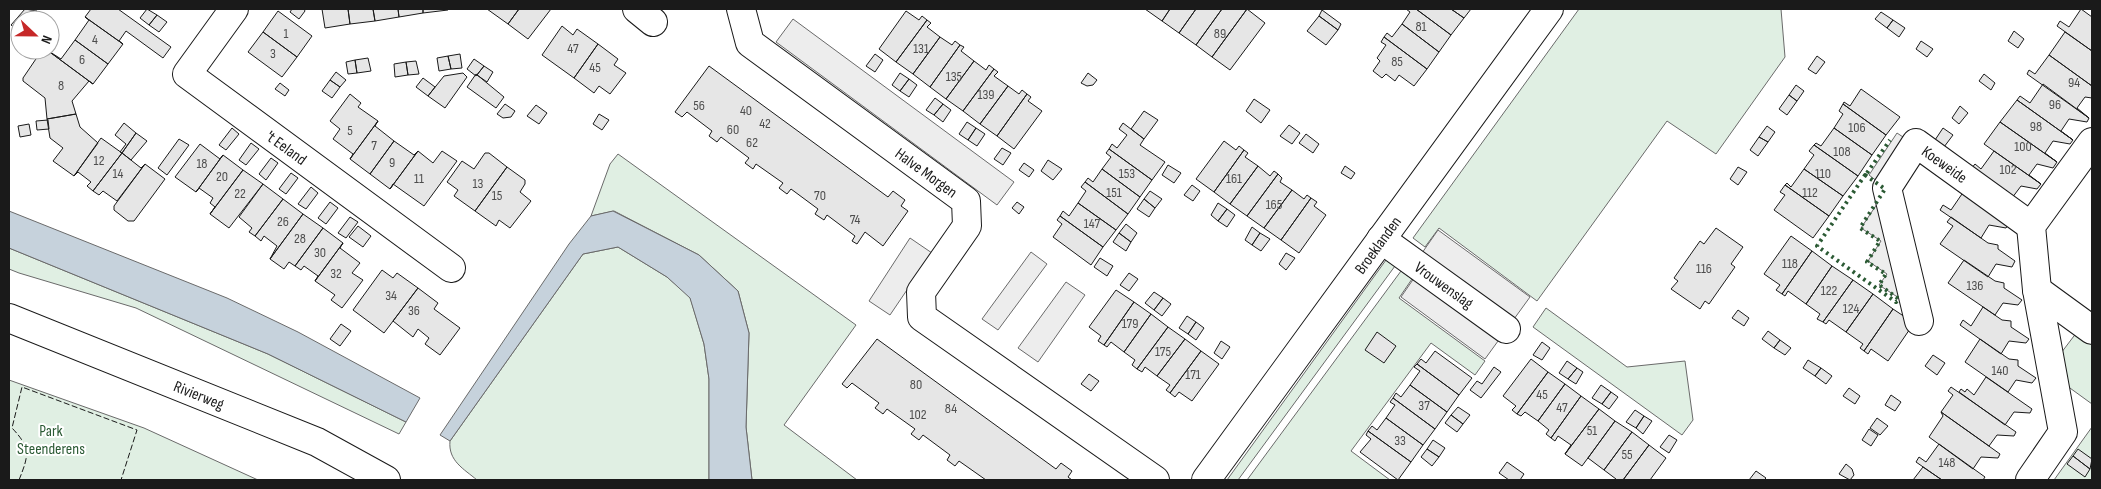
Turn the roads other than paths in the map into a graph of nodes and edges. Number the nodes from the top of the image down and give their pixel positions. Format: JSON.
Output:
{"nodes":[{"id":1,"x":234,"y":9,"type":"edge"},
{"id":2,"x":740,"y":9,"type":"edge"},
{"id":3,"x":1549,"y":9,"type":"edge"},
{"id":4,"x":2092,"y":142,"type":"edge"},
{"id":5,"x":2031,"y":226,"type":"junction"},
{"id":6,"x":1381,"y":239,"type":"junction"},
{"id":7,"x":451,"y":268,"type":"dead end"},
{"id":8,"x":2037,"y":290,"type":"junction"},
{"id":9,"x":9,"y":318,"type":"edge"},
{"id":10,"x":1920,"y":321,"type":"dead end"},
{"id":11,"x":1506,"y":329,"type":"dead end"},
{"id":12,"x":2092,"y":330,"type":"edge"},
{"id":13,"x":386,"y":480,"type":"edge"},
{"id":14,"x":1155,"y":480,"type":"edge"},
{"id":15,"x":1206,"y":480,"type":"edge"},
{"id":16,"x":2030,"y":480,"type":"edge"}],
"edges":[{"from":1,"to":7,"type":"street","name":"'t Eeland"},
{"from":2,"to":14,"type":"street","name":"Halve Morgen"},
{"from":3,"to":6,"type":"street","name":"Broeklanden"},
{"from":4,"to":5,"type":"street"},
{"from":5,"to":8,"type":"street"},
{"from":5,"to":10,"type":"street","name":"Koeweide"},
{"from":6,"to":11,"type":"street","name":"Vrouwenslag"},
{"from":6,"to":15,"type":"street","name":"Broeklanden"},
{"from":8,"to":12,"type":"street"},
{"from":8,"to":16,"type":"street"},
{"from":9,"to":13,"type":"street","name":"Rivierweg"}]}
